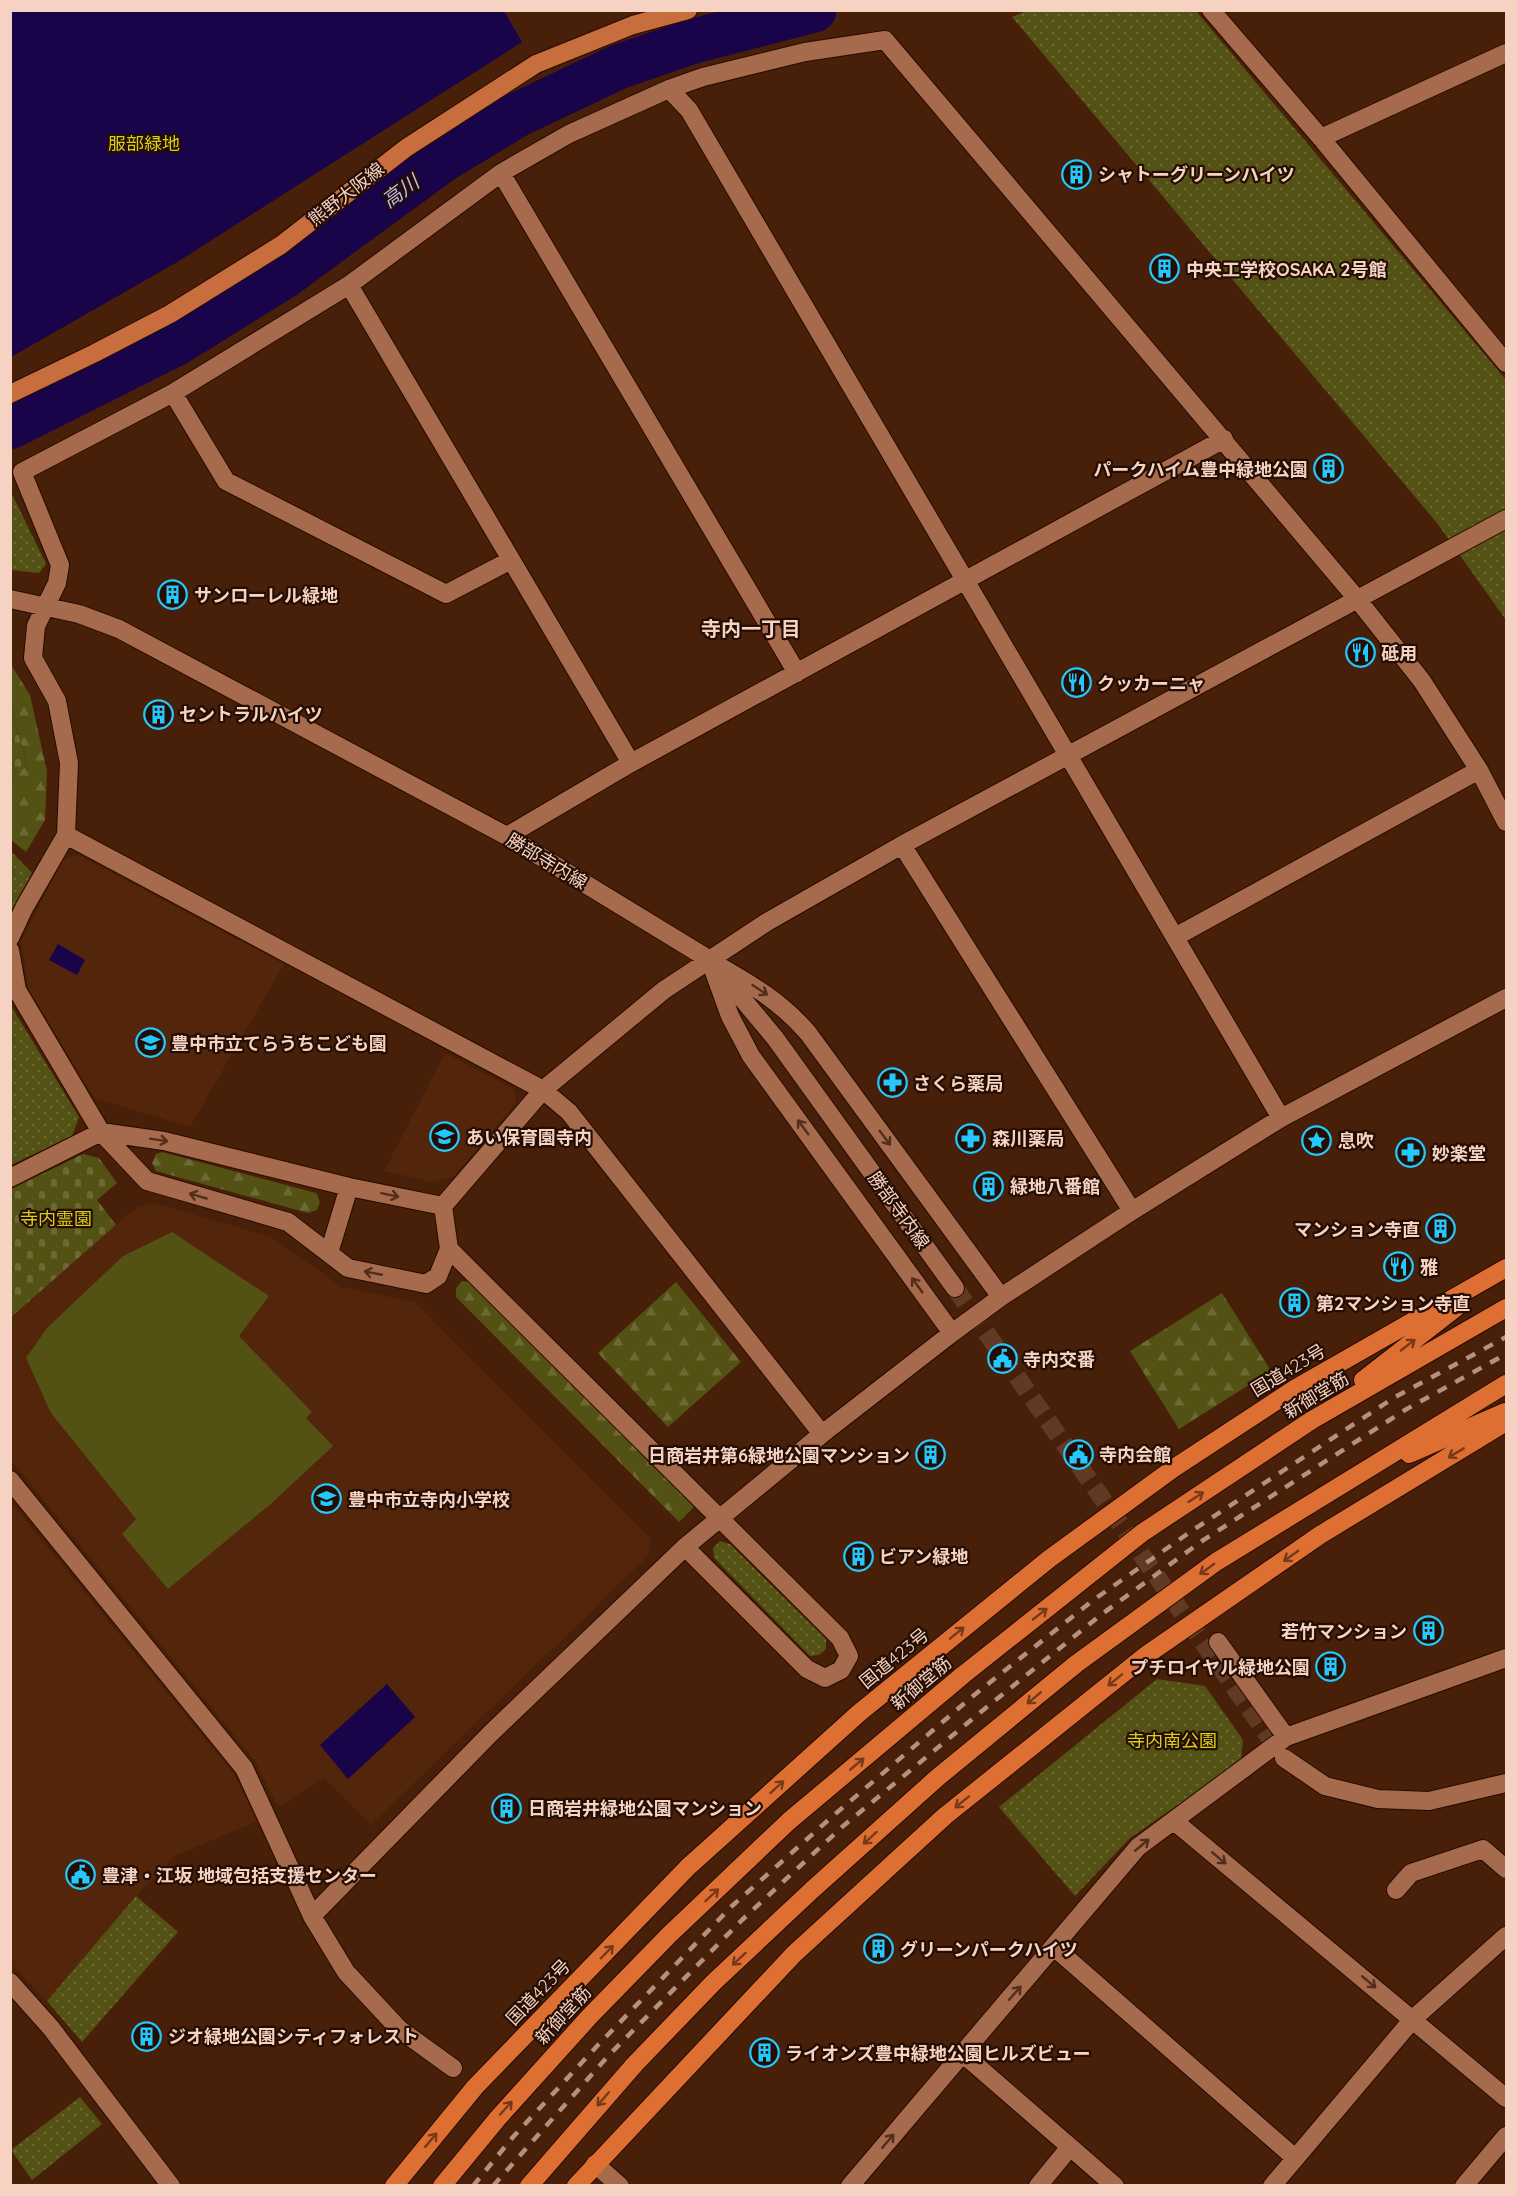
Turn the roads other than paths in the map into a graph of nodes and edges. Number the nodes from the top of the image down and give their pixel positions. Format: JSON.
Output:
{"nodes":[{"id":1,"x":688,"y":10,"type":"edge"},
{"id":2,"x":1211,"y":10,"type":"edge"},
{"id":3,"x":1506,"y":53,"type":"edge"},
{"id":4,"x":669,"y":89,"type":"junction"},
{"id":5,"x":1321,"y":138,"type":"junction"},
{"id":6,"x":501,"y":172,"type":"junction"},
{"id":7,"x":349,"y":285,"type":"junction"},
{"id":8,"x":1506,"y":363,"type":"edge"},
{"id":9,"x":173,"y":393,"type":"junction"},
{"id":10,"x":10,"y":394,"type":"edge"},
{"id":11,"x":1224,"y":439,"type":"junction"},
{"id":12,"x":1506,"y":519,"type":"edge"},
{"id":13,"x":511,"y":560,"type":"junction"},
{"id":14,"x":966,"y":582,"type":"junction"},
{"id":15,"x":10,"y":599,"type":"edge"},
{"id":16,"x":1358,"y":600,"type":"junction"},
{"id":17,"x":46,"y":606,"type":"junction"},
{"id":18,"x":797,"y":673,"type":"junction"},
{"id":19,"x":1068,"y":756,"type":"junction"},
{"id":20,"x":631,"y":763,"type":"junction"},
{"id":21,"x":1479,"y":770,"type":"junction"},
{"id":22,"x":1506,"y":822,"type":"edge"},
{"id":23,"x":66,"y":835,"type":"junction"},
{"id":24,"x":507,"y":836,"type":"junction"},
{"id":25,"x":902,"y":845,"type":"junction"},
{"id":26,"x":1175,"y":937,"type":"junction"},
{"id":27,"x":10,"y":938,"type":"edge"},
{"id":28,"x":10,"y":950,"type":"edge"},
{"id":29,"x":710,"y":960,"type":"junction"},
{"id":30,"x":1506,"y":998,"type":"edge"},
{"id":31,"x":543,"y":1090,"type":"junction"},
{"id":32,"x":1281,"y":1118,"type":"junction"},
{"id":33,"x":101,"y":1132,"type":"junction"},
{"id":34,"x":10,"y":1178,"type":"edge"},
{"id":35,"x":349,"y":1187,"type":"junction"},
{"id":36,"x":442,"y":1206,"type":"junction"},
{"id":37,"x":1132,"y":1210,"type":"junction"},
{"id":38,"x":449,"y":1249,"type":"junction"},
{"id":39,"x":329,"y":1253,"type":"junction"},
{"id":40,"x":1506,"y":1268,"type":"edge"},
{"id":41,"x":955,"y":1288,"type":"tunnel mouth"},
{"id":42,"x":1001,"y":1297,"type":"junction"},
{"id":43,"x":1506,"y":1308,"type":"edge"},
{"id":44,"x":951,"y":1332,"type":"junction"},
{"id":45,"x":1506,"y":1384,"type":"edge"},
{"id":46,"x":1506,"y":1412,"type":"edge"},
{"id":47,"x":1312,"y":1420,"type":"junction"},
{"id":48,"x":1506,"y":1422,"type":"edge"},
{"id":49,"x":822,"y":1434,"type":"junction"},
{"id":50,"x":10,"y":1480,"type":"edge"},
{"id":51,"x":1348,"y":1480,"type":"junction"},
{"id":52,"x":721,"y":1519,"type":"junction"},
{"id":53,"x":685,"y":1547,"type":"junction"},
{"id":54,"x":1218,"y":1642,"type":"dead end"},
{"id":55,"x":1506,"y":1658,"type":"edge"},
{"id":56,"x":1286,"y":1737,"type":"junction"},
{"id":57,"x":1284,"y":1758,"type":"tunnel mouth"},
{"id":58,"x":1506,"y":1783,"type":"edge"},
{"id":59,"x":1174,"y":1821,"type":"junction"},
{"id":60,"x":1506,"y":1869,"type":"edge"},
{"id":61,"x":1396,"y":1890,"type":"dead end"},
{"id":62,"x":312,"y":1916,"type":"junction"},
{"id":63,"x":1506,"y":1936,"type":"edge"},
{"id":64,"x":1054,"y":1947,"type":"junction"},
{"id":65,"x":10,"y":1982,"type":"edge"},
{"id":66,"x":1413,"y":2019,"type":"junction"},
{"id":67,"x":962,"y":2053,"type":"junction"},
{"id":68,"x":453,"y":2068,"type":"dead end"},
{"id":69,"x":1506,"y":2098,"type":"edge"},
{"id":70,"x":1506,"y":2136,"type":"edge"},
{"id":71,"x":1070,"y":2147,"type":"junction"},
{"id":72,"x":1295,"y":2158,"type":"junction"},
{"id":73,"x":595,"y":2164,"type":"junction"},
{"id":74,"x":171,"y":2186,"type":"edge"},
{"id":75,"x":394,"y":2186,"type":"edge"},
{"id":76,"x":442,"y":2186,"type":"edge"},
{"id":77,"x":529,"y":2186,"type":"edge"},
{"id":78,"x":576,"y":2186,"type":"edge"},
{"id":79,"x":620,"y":2186,"type":"edge"},
{"id":80,"x":850,"y":2186,"type":"edge"},
{"id":81,"x":1038,"y":2186,"type":"edge"},
{"id":82,"x":1115,"y":2186,"type":"edge"},
{"id":83,"x":1272,"y":2186,"type":"edge"},
{"id":84,"x":1464,"y":2186,"type":"edge"}],
"edges":[{"from":1,"to":10,"type":"main road","name":"熊野大阪線"},
{"from":2,"to":5,"type":"street"},
{"from":3,"to":5,"type":"street"},
{"from":4,"to":6,"type":"street"},
{"from":4,"to":11,"type":"street"},
{"from":4,"to":14,"type":"street"},
{"from":5,"to":8,"type":"street"},
{"from":6,"to":7,"type":"street"},
{"from":6,"to":18,"type":"street"},
{"from":7,"to":9,"type":"street"},
{"from":7,"to":13,"type":"street"},
{"from":9,"to":13,"type":"street"},
{"from":9,"to":17,"type":"street"},
{"from":11,"to":14,"type":"street"},
{"from":11,"to":16,"type":"street"},
{"from":12,"to":16,"type":"street"},
{"from":13,"to":20,"type":"street"},
{"from":14,"to":18,"type":"street"},
{"from":14,"to":19,"type":"street"},
{"from":15,"to":17,"type":"street","name":"勝部寺内線"},
{"from":16,"to":19,"type":"street"},
{"from":16,"to":21,"type":"street"},
{"from":17,"to":23,"type":"street"},
{"from":17,"to":24,"type":"street","name":"勝部寺内線"},
{"from":18,"to":20,"type":"street"},
{"from":19,"to":25,"type":"street"},
{"from":19,"to":26,"type":"street"},
{"from":20,"to":24,"type":"street"},
{"from":21,"to":22,"type":"street"},
{"from":21,"to":26,"type":"street"},
{"from":23,"to":27,"type":"street"},
{"from":23,"to":31,"type":"street"},
{"from":24,"to":29,"type":"street","name":"勝部寺内線"},
{"from":25,"to":29,"type":"street"},
{"from":25,"to":37,"type":"street"},
{"from":26,"to":32,"type":"street"},
{"from":28,"to":33,"type":"street"},
{"from":29,"to":31,"type":"street"},
{"from":29,"to":41,"type":"street","name":"勝部寺内線"},
{"from":29,"to":42,"type":"street","one_way":true},
{"from":44,"to":29,"type":"street","one_way":true},
{"from":30,"to":32,"type":"street"},
{"from":31,"to":36,"type":"street"},
{"from":31,"to":49,"type":"street"},
{"from":32,"to":37,"type":"street"},
{"from":33,"to":34,"type":"street"},
{"from":33,"to":35,"type":"street","one_way":true},
{"from":39,"to":33,"type":"street","one_way":true},
{"from":35,"to":36,"type":"street","one_way":true},
{"from":35,"to":39,"type":"street"},
{"from":36,"to":38,"type":"street"},
{"from":37,"to":42,"type":"street"},
{"from":38,"to":39,"type":"street","one_way":true},
{"from":38,"to":52,"type":"street"},
{"from":47,"to":40,"type":"highway","one_way":true},
{"from":75,"to":40,"type":"highway","name":"国道423号","one_way":true},
{"from":42,"to":44,"type":"street"},
{"from":43,"to":47,"type":"highway","name":"新御堂筋"},
{"from":44,"to":49,"type":"street"},
{"from":45,"to":51,"type":"highway"},
{"from":46,"to":51,"type":"highway"},
{"from":76,"to":47,"type":"highway","name":"新御堂筋","one_way":true},
{"from":48,"to":73,"type":"highway","one_way":true},
{"from":49,"to":52,"type":"street"},
{"from":50,"to":62,"type":"street"},
{"from":51,"to":77,"type":"highway","one_way":true},
{"from":52,"to":53,"type":"street"},
{"from":52,"to":53,"type":"street"},
{"from":53,"to":62,"type":"street"},
{"from":54,"to":56,"type":"street"},
{"from":55,"to":56,"type":"street"},
{"from":56,"to":59,"type":"street"},
{"from":57,"to":58,"type":"street"},
{"from":64,"to":59,"type":"street","one_way":true},
{"from":59,"to":66,"type":"street","one_way":true},
{"from":60,"to":61,"type":"street"},
{"from":62,"to":68,"type":"street"},
{"from":63,"to":66,"type":"street"},
{"from":67,"to":64,"type":"street","one_way":true},
{"from":64,"to":72,"type":"street"},
{"from":65,"to":74,"type":"street"},
{"from":66,"to":69,"type":"street"},
{"from":66,"to":72,"type":"street"},
{"from":67,"to":71,"type":"street"},
{"from":80,"to":67,"type":"street","one_way":true},
{"from":70,"to":84,"type":"street"},
{"from":71,"to":81,"type":"street"},
{"from":71,"to":82,"type":"street"},
{"from":72,"to":83,"type":"street"},
{"from":73,"to":78,"type":"highway"},
{"from":73,"to":79,"type":"street"}]}
